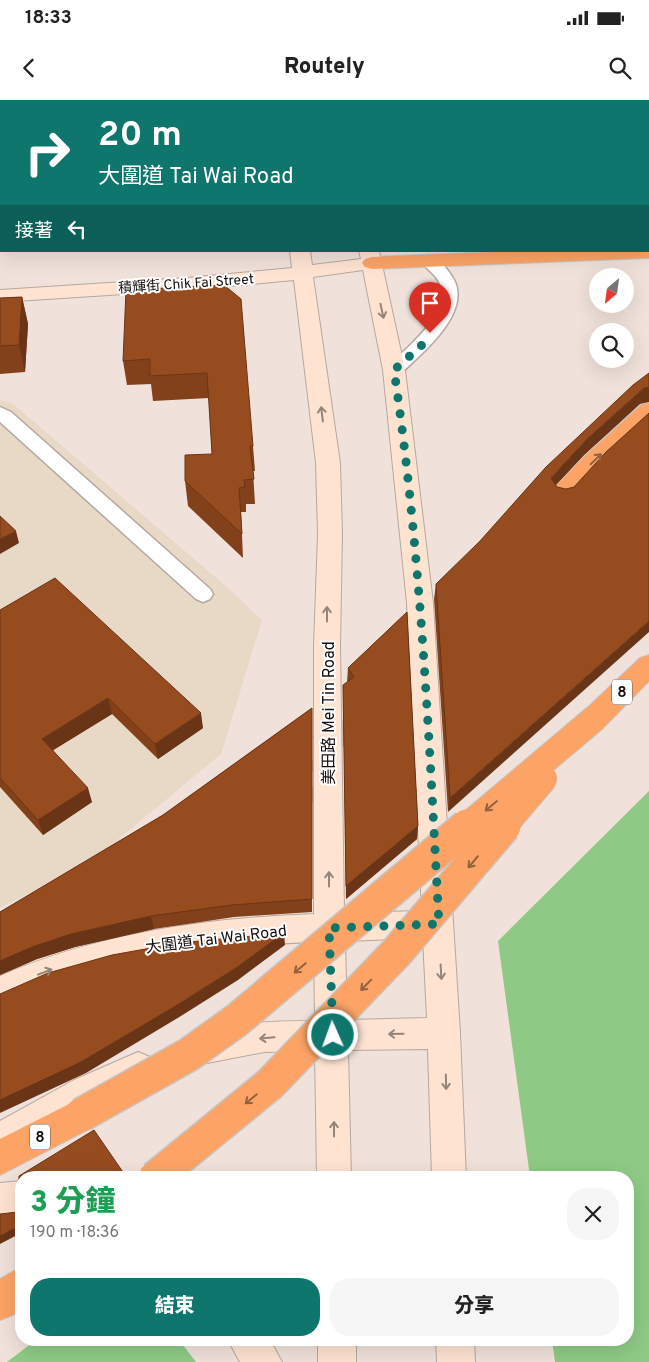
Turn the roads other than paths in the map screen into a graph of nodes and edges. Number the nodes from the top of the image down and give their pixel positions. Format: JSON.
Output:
{"nodes":[{"id":1,"x":536,"y":252,"type":"edge"},
{"id":2,"x":649,"y":252,"type":"edge"},
{"id":3,"x":564,"y":255,"type":"junction"},
{"id":4,"x":370,"y":257,"type":"edge"},
{"id":5,"x":428,"y":260,"type":"junction"},
{"id":6,"x":302,"y":263,"type":"edge"},
{"id":7,"x":0,"y":296,"type":"edge"},
{"id":8,"x":394,"y":370,"type":"junction"},
{"id":9,"x":0,"y":413,"type":"edge"},
{"id":10,"x":641,"y":417,"type":"edge"},
{"id":11,"x":562,"y":494,"type":"edge"},
{"id":12,"x":203,"y":594,"type":"dead end"},
{"id":13,"x":649,"y":665,"type":"edge"},
{"id":14,"x":595,"y":718,"type":"junction"},
{"id":15,"x":439,"y":924,"type":"junction"},
{"id":16,"x":329,"y":928,"type":"junction"},
{"id":17,"x":0,"y":991,"type":"edge"},
{"id":18,"x":444,"y":1033,"type":"junction"},
{"id":19,"x":333,"y":1035,"type":"junction"},
{"id":20,"x":0,"y":1140,"type":"edge"},
{"id":21,"x":0,"y":1158,"type":"edge"},
{"id":22,"x":164,"y":1171,"type":"edge"},
{"id":23,"x":334,"y":1171,"type":"edge"},
{"id":24,"x":448,"y":1171,"type":"edge"},
{"id":25,"x":15,"y":1200,"type":"edge"},
{"id":26,"x":0,"y":1201,"type":"edge"},
{"id":27,"x":15,"y":1290,"type":"edge"},
{"id":28,"x":0,"y":1302,"type":"edge"},
{"id":29,"x":251,"y":1346,"type":"edge"},
{"id":30,"x":337,"y":1346,"type":"edge"},
{"id":31,"x":455,"y":1346,"type":"edge"},
{"id":32,"x":263,"y":1362,"type":"edge"},
{"id":33,"x":337,"y":1362,"type":"edge"},
{"id":34,"x":456,"y":1362,"type":"edge"}],
"edges":[{"from":1,"to":3,"type":"highway"},
{"from":2,"to":3,"type":"highway"},
{"from":3,"to":5,"type":"highway"},
{"from":4,"to":5,"type":"highway"},
{"from":4,"to":6,"type":"main road","name":"積輝街 Chik Fai Street"},
{"from":4,"to":8,"type":"main road","one_way":true},
{"from":5,"to":8,"type":"lane"},
{"from":6,"to":7,"type":"main road","name":"積輝街 Chik Fai Street"},
{"from":16,"to":6,"type":"main road","name":"美田路 Mei Tin Road","one_way":true},
{"from":8,"to":15,"type":"main road"},
{"from":9,"to":12,"type":"lane"},
{"from":11,"to":10,"type":"highway","one_way":true},
{"from":13,"to":14,"type":"highway","number":"8"},
{"from":14,"to":21,"type":"highway","number":"8","one_way":true,"bridge":true},
{"from":14,"to":22,"type":"highway","one_way":true,"bridge":true},
{"from":15,"to":16,"type":"main road","name":"大圍道 Tai Wai Road"},
{"from":15,"to":18,"type":"main road","one_way":true},
{"from":17,"to":16,"type":"main road","name":"大圍道 Tai Wai Road","one_way":true},
{"from":16,"to":19,"type":"main road","name":"美田路 Mei Tin Road"},
{"from":18,"to":19,"type":"main road","one_way":true},
{"from":18,"to":24,"type":"main road","one_way":true},
{"from":19,"to":20,"type":"main road","one_way":true},
{"from":23,"to":19,"type":"main road","name":"美田路 Mei Tin Road","one_way":true},
{"from":25,"to":26,"type":"main road"},
{"from":27,"to":28,"type":"highway"},
{"from":29,"to":32,"type":"main road"},
{"from":30,"to":33,"type":"main road"},
{"from":31,"to":34,"type":"main road"}]}
